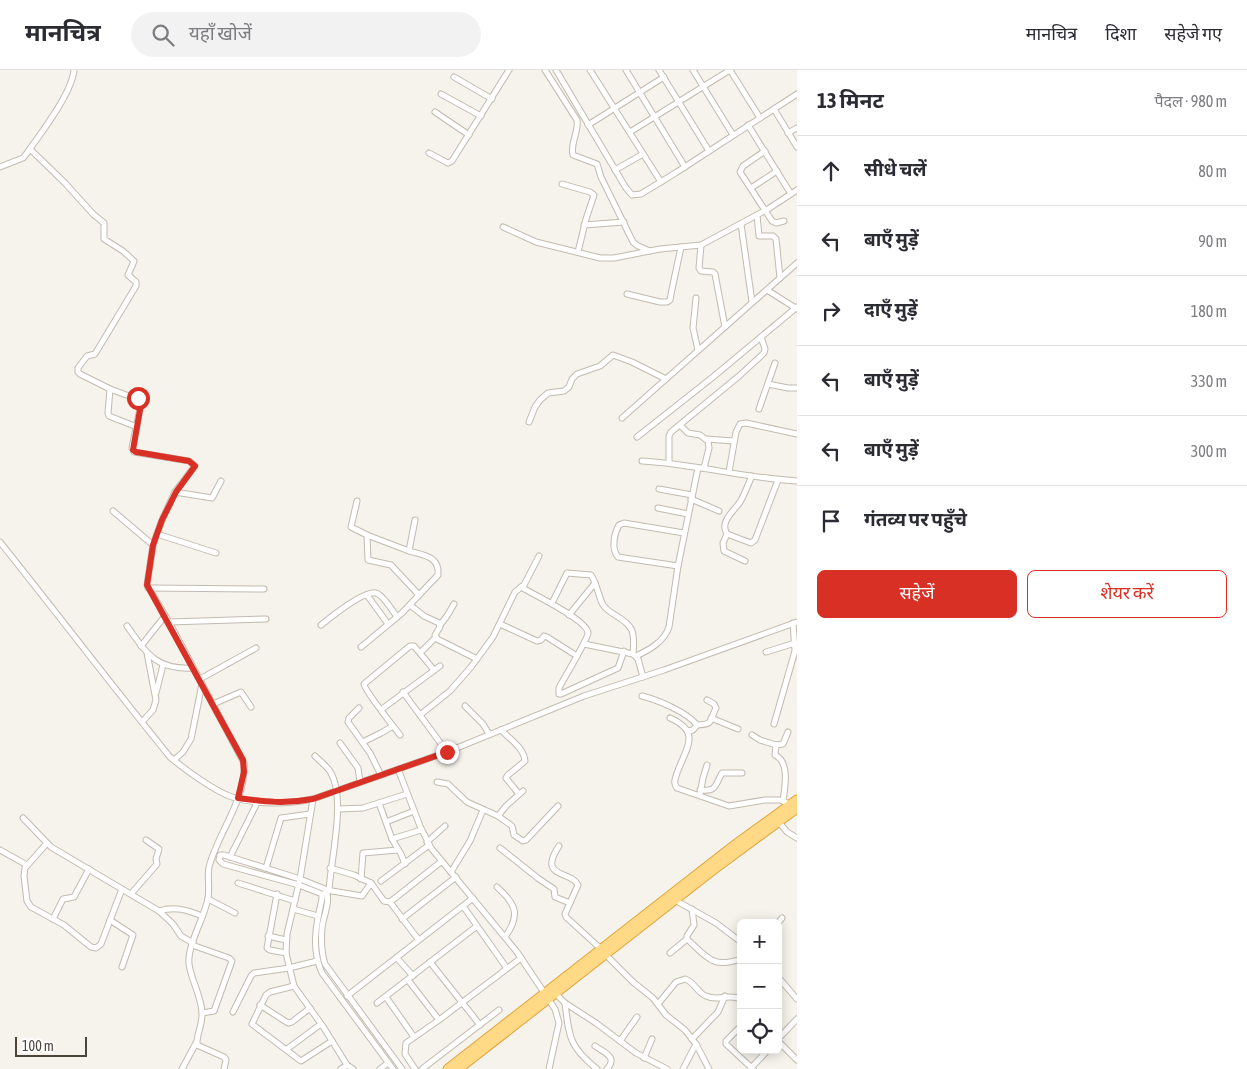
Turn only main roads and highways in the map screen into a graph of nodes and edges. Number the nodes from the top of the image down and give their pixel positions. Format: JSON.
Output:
{"nodes":[{"id":1,"x":792,"y":803,"type":"edge"},
{"id":2,"x":603,"y":952,"type":"junction"},
{"id":3,"x":550,"y":995,"type":"junction"},
{"id":4,"x":448,"y":1069,"type":"edge"},
{"id":5,"x":458,"y":1069,"type":"edge"}],
"edges":[{"from":1,"to":2,"type":"highway"},
{"from":1,"to":2,"type":"highway"},
{"from":2,"to":3,"type":"highway"},
{"from":3,"to":4,"type":"highway"},
{"from":3,"to":5,"type":"highway"}]}
